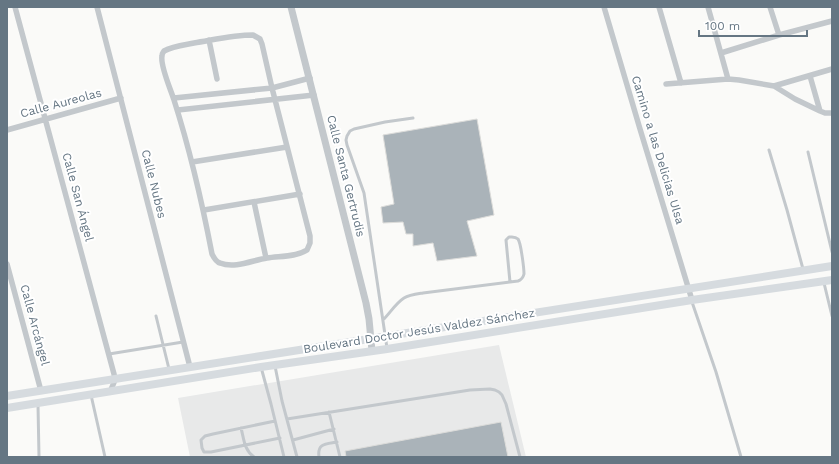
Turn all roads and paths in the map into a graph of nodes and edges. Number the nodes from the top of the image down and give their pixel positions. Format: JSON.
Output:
{"nodes":[{"id":1,"x":15,"y":7,"type":"edge"},
{"id":2,"x":97,"y":7,"type":"edge"},
{"id":3,"x":291,"y":7,"type":"edge"},
{"id":4,"x":604,"y":7,"type":"edge"},
{"id":5,"x":659,"y":7,"type":"edge"},
{"id":6,"x":770,"y":7,"type":"edge"},
{"id":7,"x":710,"y":8,"type":"edge"},
{"id":8,"x":832,"y":21,"type":"edge"},
{"id":9,"x":779,"y":35,"type":"junction"},
{"id":10,"x":209,"y":40,"type":"junction"},
{"id":11,"x":721,"y":53,"type":"junction"},
{"id":12,"x":832,"y":69,"type":"edge"},
{"id":13,"x":810,"y":76,"type":"junction"},
{"id":14,"x":310,"y":78,"type":"junction"},
{"id":15,"x":218,"y":79,"type":"dead end"},
{"id":16,"x":728,"y":79,"type":"junction"},
{"id":17,"x":681,"y":83,"type":"junction"},
{"id":18,"x":666,"y":84,"type":"dead end"},
{"id":19,"x":774,"y":86,"type":"junction"},
{"id":20,"x":272,"y":88,"type":"junction"},
{"id":21,"x":314,"y":96,"type":"junction"},
{"id":22,"x":121,"y":98,"type":"junction"},
{"id":23,"x":174,"y":98,"type":"junction"},
{"id":24,"x":275,"y":100,"type":"junction"},
{"id":25,"x":178,"y":110,"type":"junction"},
{"id":26,"x":820,"y":111,"type":"junction"},
{"id":27,"x":832,"y":113,"type":"edge"},
{"id":28,"x":413,"y":118,"type":"dead end"},
{"id":29,"x":46,"y":119,"type":"junction"},
{"id":30,"x":7,"y":130,"type":"edge"},
{"id":31,"x":288,"y":147,"type":"junction"},
{"id":32,"x":769,"y":150,"type":"dead end"},
{"id":33,"x":808,"y":152,"type":"dead end"},
{"id":34,"x":192,"y":162,"type":"junction"},
{"id":35,"x":300,"y":194,"type":"junction"},
{"id":36,"x":254,"y":202,"type":"junction"},
{"id":37,"x":204,"y":210,"type":"junction"},
{"id":38,"x":832,"y":252,"type":"edge"},
{"id":39,"x":266,"y":258,"type":"junction"},
{"id":40,"x":7,"y":264,"type":"edge"},
{"id":41,"x":832,"y":266,"type":"edge"},
{"id":42,"x":803,"y":271,"type":"junction"},
{"id":43,"x":828,"y":280,"type":"edge"},
{"id":44,"x":510,"y":282,"type":"junction"},
{"id":45,"x":688,"y":289,"type":"junction"},
{"id":46,"x":692,"y":300,"type":"junction"},
{"id":47,"x":156,"y":316,"type":"dead end"},
{"id":48,"x":832,"y":316,"type":"edge"},
{"id":49,"x":383,"y":320,"type":"junction"},
{"id":50,"x":385,"y":337,"type":"junction"},
{"id":51,"x":372,"y":338,"type":"junction"},
{"id":52,"x":183,"y":342,"type":"junction"},
{"id":53,"x":163,"y":345,"type":"junction"},
{"id":54,"x":387,"y":349,"type":"junction"},
{"id":55,"x":372,"y":351,"type":"junction"},
{"id":56,"x":109,"y":354,"type":"junction"},
{"id":57,"x":275,"y":365,"type":"junction"},
{"id":58,"x":190,"y":367,"type":"junction"},
{"id":59,"x":261,"y":367,"type":"junction"},
{"id":60,"x":169,"y":371,"type":"junction"},
{"id":61,"x":115,"y":380,"type":"junction"},
{"id":62,"x":41,"y":391,"type":"junction"},
{"id":63,"x":110,"y":392,"type":"junction"},
{"id":64,"x":91,"y":395,"type":"junction"},
{"id":65,"x":7,"y":396,"type":"edge"},
{"id":66,"x":38,"y":403,"type":"junction"},
{"id":67,"x":7,"y":408,"type":"edge"},
{"id":68,"x":329,"y":412,"type":"junction"},
{"id":69,"x":287,"y":419,"type":"junction"},
{"id":70,"x":275,"y":421,"type":"junction"},
{"id":71,"x":241,"y":428,"type":"junction"},
{"id":72,"x":334,"y":429,"type":"junction"},
{"id":73,"x":280,"y":438,"type":"junction"},
{"id":74,"x":293,"y":440,"type":"junction"},
{"id":75,"x":337,"y":442,"type":"junction"},
{"id":76,"x":245,"y":446,"type":"junction"},
{"id":77,"x":39,"y":457,"type":"edge"},
{"id":78,"x":105,"y":457,"type":"edge"},
{"id":79,"x":254,"y":457,"type":"edge"},
{"id":80,"x":284,"y":457,"type":"edge"},
{"id":81,"x":297,"y":457,"type":"edge"},
{"id":82,"x":319,"y":457,"type":"edge"},
{"id":83,"x":340,"y":457,"type":"edge"},
{"id":84,"x":520,"y":457,"type":"edge"},
{"id":85,"x":741,"y":457,"type":"edge"}],
"edges":[{"from":1,"to":29,"type":"street","name":"Calle San Ángel"},
{"from":2,"to":22,"type":"street","name":"Calle Nubes"},
{"from":3,"to":14,"type":"street","name":"Calle Santa Gertrudis"},
{"from":4,"to":45,"type":"street","name":"Camino a las Delicias Ulsa"},
{"from":5,"to":17,"type":"street"},
{"from":6,"to":9,"type":"street"},
{"from":7,"to":11,"type":"street"},
{"from":8,"to":9,"type":"street"},
{"from":9,"to":11,"type":"street"},
{"from":10,"to":15,"type":"street"},
{"from":10,"to":20,"type":"street"},
{"from":10,"to":23,"type":"street"},
{"from":11,"to":16,"type":"street"},
{"from":12,"to":13,"type":"street"},
{"from":13,"to":19,"type":"street"},
{"from":13,"to":26,"type":"street"},
{"from":14,"to":20,"type":"street"},
{"from":14,"to":21,"type":"street","name":"Calle Santa Gertrudis"},
{"from":16,"to":17,"type":"street"},
{"from":16,"to":19,"type":"street"},
{"from":17,"to":18,"type":"street"},
{"from":19,"to":26,"type":"street"},
{"from":20,"to":23,"type":"street"},
{"from":20,"to":24,"type":"street"},
{"from":21,"to":24,"type":"street"},
{"from":21,"to":51,"type":"street","name":"Calle Santa Gertrudis"},
{"from":22,"to":29,"type":"street","name":"Calle Aureolas"},
{"from":22,"to":52,"type":"street","name":"Calle Nubes"},
{"from":23,"to":25,"type":"street"},
{"from":24,"to":25,"type":"street"},
{"from":24,"to":31,"type":"street"},
{"from":25,"to":34,"type":"street"},
{"from":26,"to":27,"type":"street"},
{"from":28,"to":49,"type":"lane"},
{"from":29,"to":30,"type":"street","name":"Calle Aureolas"},
{"from":29,"to":56,"type":"street","name":"Calle San Ángel"},
{"from":31,"to":34,"type":"street"},
{"from":31,"to":35,"type":"street"},
{"from":32,"to":42,"type":"lane"},
{"from":33,"to":38,"type":"lane"},
{"from":34,"to":37,"type":"street"},
{"from":35,"to":36,"type":"street"},
{"from":35,"to":39,"type":"street"},
{"from":36,"to":37,"type":"street"},
{"from":36,"to":39,"type":"street"},
{"from":37,"to":39,"type":"street"},
{"from":40,"to":62,"type":"street","name":"Calle Arcángel"},
{"from":41,"to":42,"type":"main road","name":"Boulevard Doctor Jesús Valdez Sánchez"},
{"from":42,"to":45,"type":"main road","name":"Boulevard Doctor Jesús Valdez Sánchez"},
{"from":43,"to":46,"type":"main road","name":"Boulevard Doctor Jesús Valdez Sánchez"},
{"from":43,"to":48,"type":"lane"},
{"from":44,"to":44,"type":"lane"},
{"from":44,"to":49,"type":"lane"},
{"from":45,"to":46,"type":"street","name":"Camino a las Delicias Ulsa"},
{"from":45,"to":50,"type":"main road","name":"Boulevard Doctor Jesús Valdez Sánchez"},
{"from":46,"to":54,"type":"main road","name":"Boulevard Doctor Jesús Valdez Sánchez"},
{"from":46,"to":85,"type":"lane"},
{"from":47,"to":53,"type":"lane"},
{"from":49,"to":50,"type":"lane"},
{"from":50,"to":51,"type":"main road","name":"Boulevard Doctor Jesús Valdez Sánchez"},
{"from":50,"to":54,"type":"lane"},
{"from":51,"to":55,"type":"street","name":"Calle Santa Gertrudis"},
{"from":51,"to":58,"type":"main road","name":"Boulevard Doctor Jesús Valdez Sánchez"},
{"from":52,"to":53,"type":"lane"},
{"from":52,"to":58,"type":"street","name":"Calle Nubes"},
{"from":53,"to":56,"type":"lane"},
{"from":53,"to":60,"type":"lane"},
{"from":54,"to":55,"type":"main road","name":"Boulevard Doctor Jesús Valdez Sánchez"},
{"from":55,"to":57,"type":"main road","name":"Boulevard Doctor Jesús Valdez Sánchez"},
{"from":56,"to":61,"type":"street","name":"Calle San Ángel"},
{"from":57,"to":59,"type":"main road","name":"Boulevard Doctor Jesús Valdez Sánchez"},
{"from":57,"to":69,"type":"lane"},
{"from":58,"to":60,"type":"main road","name":"Boulevard Doctor Jesús Valdez Sánchez"},
{"from":59,"to":63,"type":"main road","name":"Boulevard Doctor Jesús Valdez Sánchez"},
{"from":59,"to":70,"type":"lane"},
{"from":60,"to":61,"type":"main road","name":"Boulevard Doctor Jesús Valdez Sánchez"},
{"from":61,"to":62,"type":"main road","name":"Boulevard Doctor Jesús Valdez Sánchez"},
{"from":61,"to":63,"type":"street"},
{"from":62,"to":65,"type":"main road","name":"Boulevard Doctor Jesús Valdez Sánchez"},
{"from":63,"to":64,"type":"main road","name":"Boulevard Doctor Jesús Valdez Sánchez"},
{"from":64,"to":66,"type":"main road","name":"Boulevard Doctor Jesús Valdez Sánchez"},
{"from":64,"to":78,"type":"lane"},
{"from":66,"to":67,"type":"main road","name":"Boulevard Doctor Jesús Valdez Sánchez"},
{"from":66,"to":77,"type":"lane"},
{"from":68,"to":69,"type":"lane"},
{"from":68,"to":72,"type":"lane"},
{"from":68,"to":84,"type":"lane"},
{"from":69,"to":74,"type":"lane"},
{"from":70,"to":71,"type":"lane"},
{"from":70,"to":73,"type":"lane"},
{"from":71,"to":76,"type":"lane"},
{"from":71,"to":76,"type":"lane"},
{"from":72,"to":74,"type":"lane"},
{"from":72,"to":75,"type":"lane"},
{"from":73,"to":76,"type":"lane"},
{"from":73,"to":80,"type":"lane"},
{"from":74,"to":81,"type":"lane"},
{"from":75,"to":82,"type":"lane"},
{"from":75,"to":83,"type":"lane"},
{"from":76,"to":79,"type":"lane"}]}
